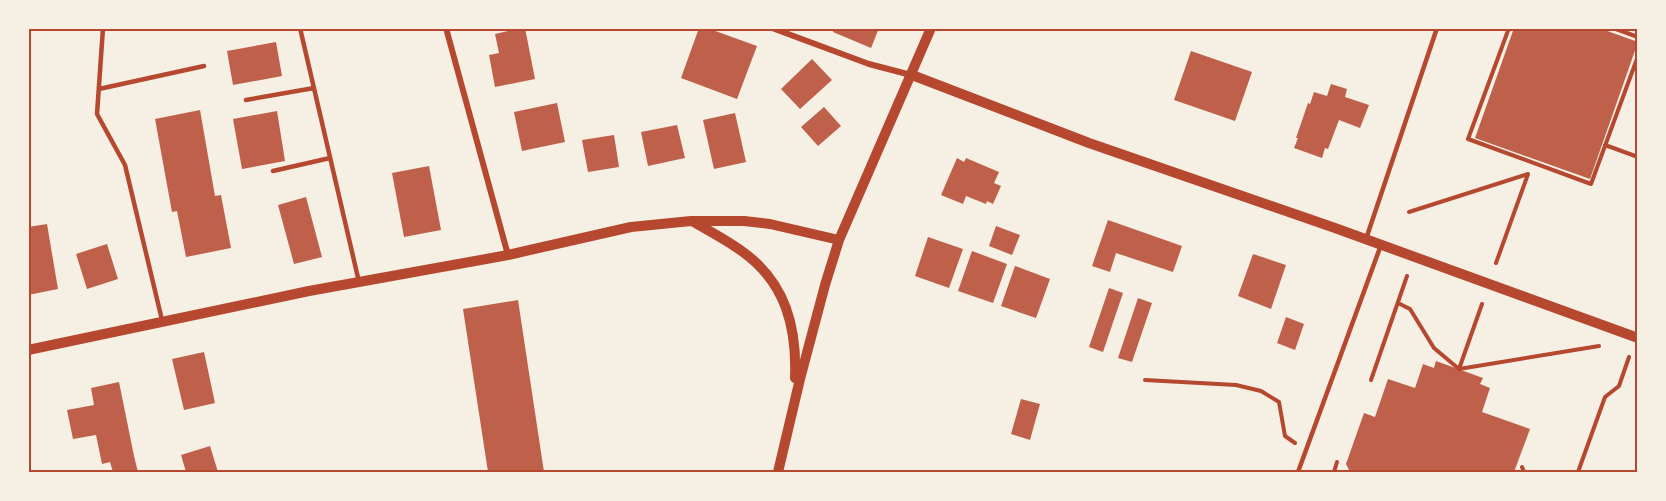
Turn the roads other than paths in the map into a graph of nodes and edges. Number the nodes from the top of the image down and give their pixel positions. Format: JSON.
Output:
{"nodes":[{"id":1,"x":103,"y":28,"type":"edge"},
{"id":2,"x":300,"y":28,"type":"edge"},
{"id":3,"x":446,"y":28,"type":"edge"},
{"id":4,"x":772,"y":28,"type":"edge"},
{"id":5,"x":932,"y":28,"type":"edge"},
{"id":6,"x":1437,"y":28,"type":"edge"},
{"id":7,"x":204,"y":66,"type":"dead end"},
{"id":8,"x":912,"y":75,"type":"junction"},
{"id":9,"x":314,"y":88,"type":"junction"},
{"id":10,"x":99,"y":89,"type":"junction"},
{"id":11,"x":246,"y":100,"type":"dead end"},
{"id":12,"x":330,"y":158,"type":"junction"},
{"id":13,"x":273,"y":171,"type":"dead end"},
{"id":14,"x":692,"y":221,"type":"junction"},
{"id":15,"x":839,"y":240,"type":"junction"},
{"id":16,"x":1365,"y":240,"type":"junction"},
{"id":17,"x":1381,"y":245,"type":"junction"},
{"id":18,"x":508,"y":255,"type":"junction"},
{"id":19,"x":359,"y":282,"type":"junction"},
{"id":20,"x":163,"y":322,"type":"junction"},
{"id":21,"x":1638,"y":338,"type":"edge"},
{"id":22,"x":28,"y":350,"type":"edge"},
{"id":23,"x":794,"y":404,"type":"junction"},
{"id":24,"x":778,"y":472,"type":"edge"},
{"id":25,"x":1298,"y":472,"type":"edge"}],
"edges":[{"from":1,"to":10,"type":"lane"},
{"from":2,"to":9,"type":"lane"},
{"from":3,"to":18,"type":"street"},
{"from":4,"to":8,"type":"street"},
{"from":5,"to":8,"type":"street"},
{"from":6,"to":16,"type":"lane"},
{"from":7,"to":10,"type":"lane"},
{"from":8,"to":15,"type":"street"},
{"from":8,"to":16,"type":"street"},
{"from":9,"to":11,"type":"lane"},
{"from":9,"to":12,"type":"lane"},
{"from":10,"to":20,"type":"lane"},
{"from":12,"to":13,"type":"lane"},
{"from":12,"to":19,"type":"lane"},
{"from":14,"to":15,"type":"street"},
{"from":14,"to":18,"type":"street"},
{"from":14,"to":23,"type":"street"},
{"from":15,"to":23,"type":"street"},
{"from":16,"to":17,"type":"street"},
{"from":17,"to":21,"type":"street"},
{"from":17,"to":25,"type":"lane"},
{"from":18,"to":19,"type":"street"},
{"from":19,"to":20,"type":"street"},
{"from":20,"to":22,"type":"street"},
{"from":23,"to":24,"type":"street"}]}
